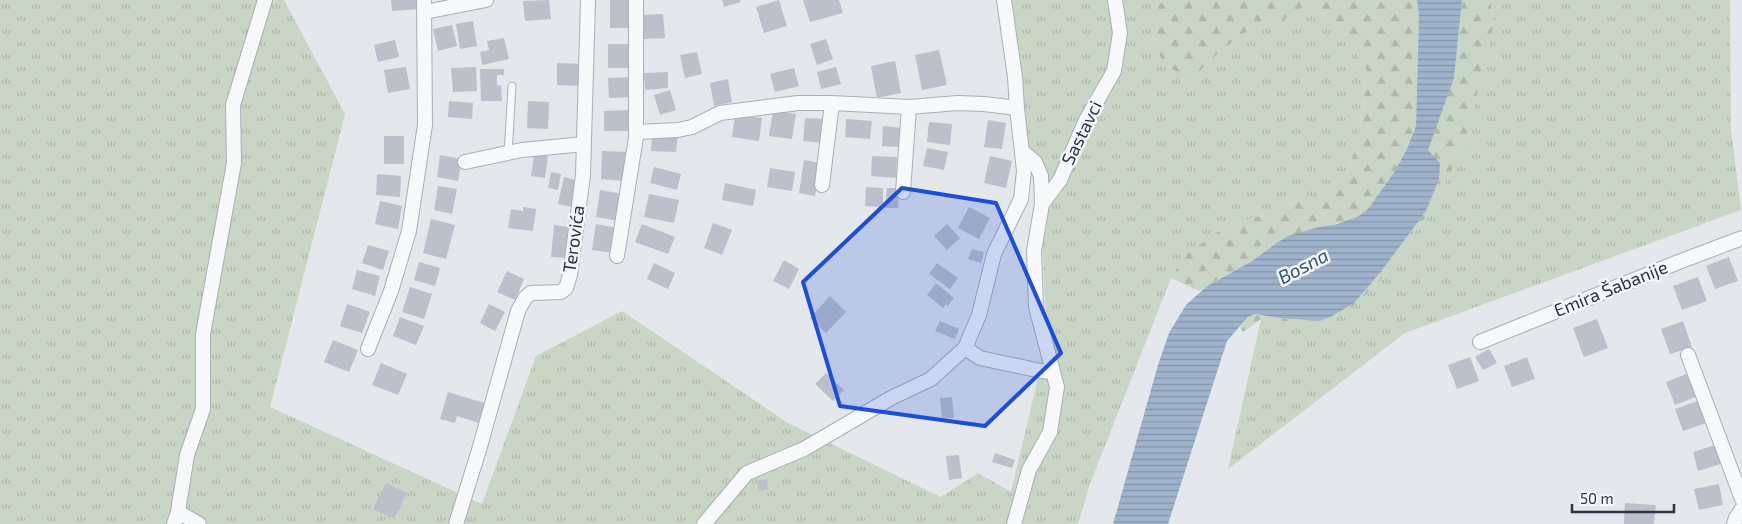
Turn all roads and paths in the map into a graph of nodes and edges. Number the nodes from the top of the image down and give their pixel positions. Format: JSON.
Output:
{"nodes":[{"id":1,"x":265,"y":0,"type":"edge"},
{"id":2,"x":486,"y":0,"type":"edge"},
{"id":3,"x":588,"y":0,"type":"edge"},
{"id":4,"x":636,"y":0,"type":"edge"},
{"id":5,"x":1004,"y":0,"type":"edge"},
{"id":6,"x":1115,"y":0,"type":"edge"},
{"id":7,"x":424,"y":6,"type":"edge"},
{"id":8,"x":512,"y":86,"type":"dead end"},
{"id":9,"x":832,"y":103,"type":"junction"},
{"id":10,"x":909,"y":107,"type":"junction"},
{"id":11,"x":1017,"y":108,"type":"junction"},
{"id":12,"x":636,"y":132,"type":"junction"},
{"id":13,"x":584,"y":144,"type":"junction"},
{"id":14,"x":1022,"y":151,"type":"junction"},
{"id":15,"x":508,"y":154,"type":"junction"},
{"id":16,"x":465,"y":162,"type":"dead end"},
{"id":17,"x":822,"y":185,"type":"dead end"},
{"id":18,"x":902,"y":192,"type":"dead end"},
{"id":19,"x":1042,"y":204,"type":"junction"},
{"id":20,"x":1742,"y":238,"type":"edge"},
{"id":21,"x":617,"y":256,"type":"dead end"},
{"id":22,"x":1480,"y":342,"type":"dead end"},
{"id":23,"x":965,"y":348,"type":"junction"},
{"id":24,"x":368,"y":349,"type":"dead end"},
{"id":25,"x":1688,"y":355,"type":"dead end"},
{"id":26,"x":1053,"y":372,"type":"junction"},
{"id":27,"x":1742,"y":499,"type":"edge"},
{"id":28,"x":1742,"y":509,"type":"edge"},
{"id":29,"x":176,"y":518,"type":"edge"},
{"id":30,"x":199,"y":524,"type":"edge"},
{"id":31,"x":456,"y":524,"type":"edge"},
{"id":32,"x":704,"y":524,"type":"edge"},
{"id":33,"x":1014,"y":524,"type":"edge"},
{"id":34,"x":1734,"y":524,"type":"edge"}],
"edges":[{"from":1,"to":29,"type":"street"},
{"from":2,"to":7,"type":"street"},
{"from":3,"to":13,"type":"street","name":"Terovića"},
{"from":4,"to":12,"type":"street"},
{"from":5,"to":11,"type":"street"},
{"from":6,"to":19,"type":"street","name":"Sastavci"},
{"from":7,"to":24,"type":"street"},
{"from":8,"to":15,"type":"lane"},
{"from":9,"to":10,"type":"street"},
{"from":9,"to":12,"type":"street"},
{"from":9,"to":17,"type":"street"},
{"from":10,"to":11,"type":"street"},
{"from":10,"to":18,"type":"street"},
{"from":11,"to":14,"type":"street"},
{"from":12,"to":21,"type":"street"},
{"from":13,"to":15,"type":"street"},
{"from":13,"to":31,"type":"street","name":"Terovića"},
{"from":14,"to":19,"type":"street","name":"Sastavci"},
{"from":14,"to":23,"type":"street"},
{"from":15,"to":16,"type":"street"},
{"from":19,"to":26,"type":"street"},
{"from":20,"to":22,"type":"street","name":"Emira Šabanije"},
{"from":23,"to":26,"type":"street"},
{"from":23,"to":32,"type":"street"},
{"from":25,"to":27,"type":"street"},
{"from":26,"to":33,"type":"street"},
{"from":28,"to":34,"type":"street"},
{"from":29,"to":30,"type":"street"}]}
